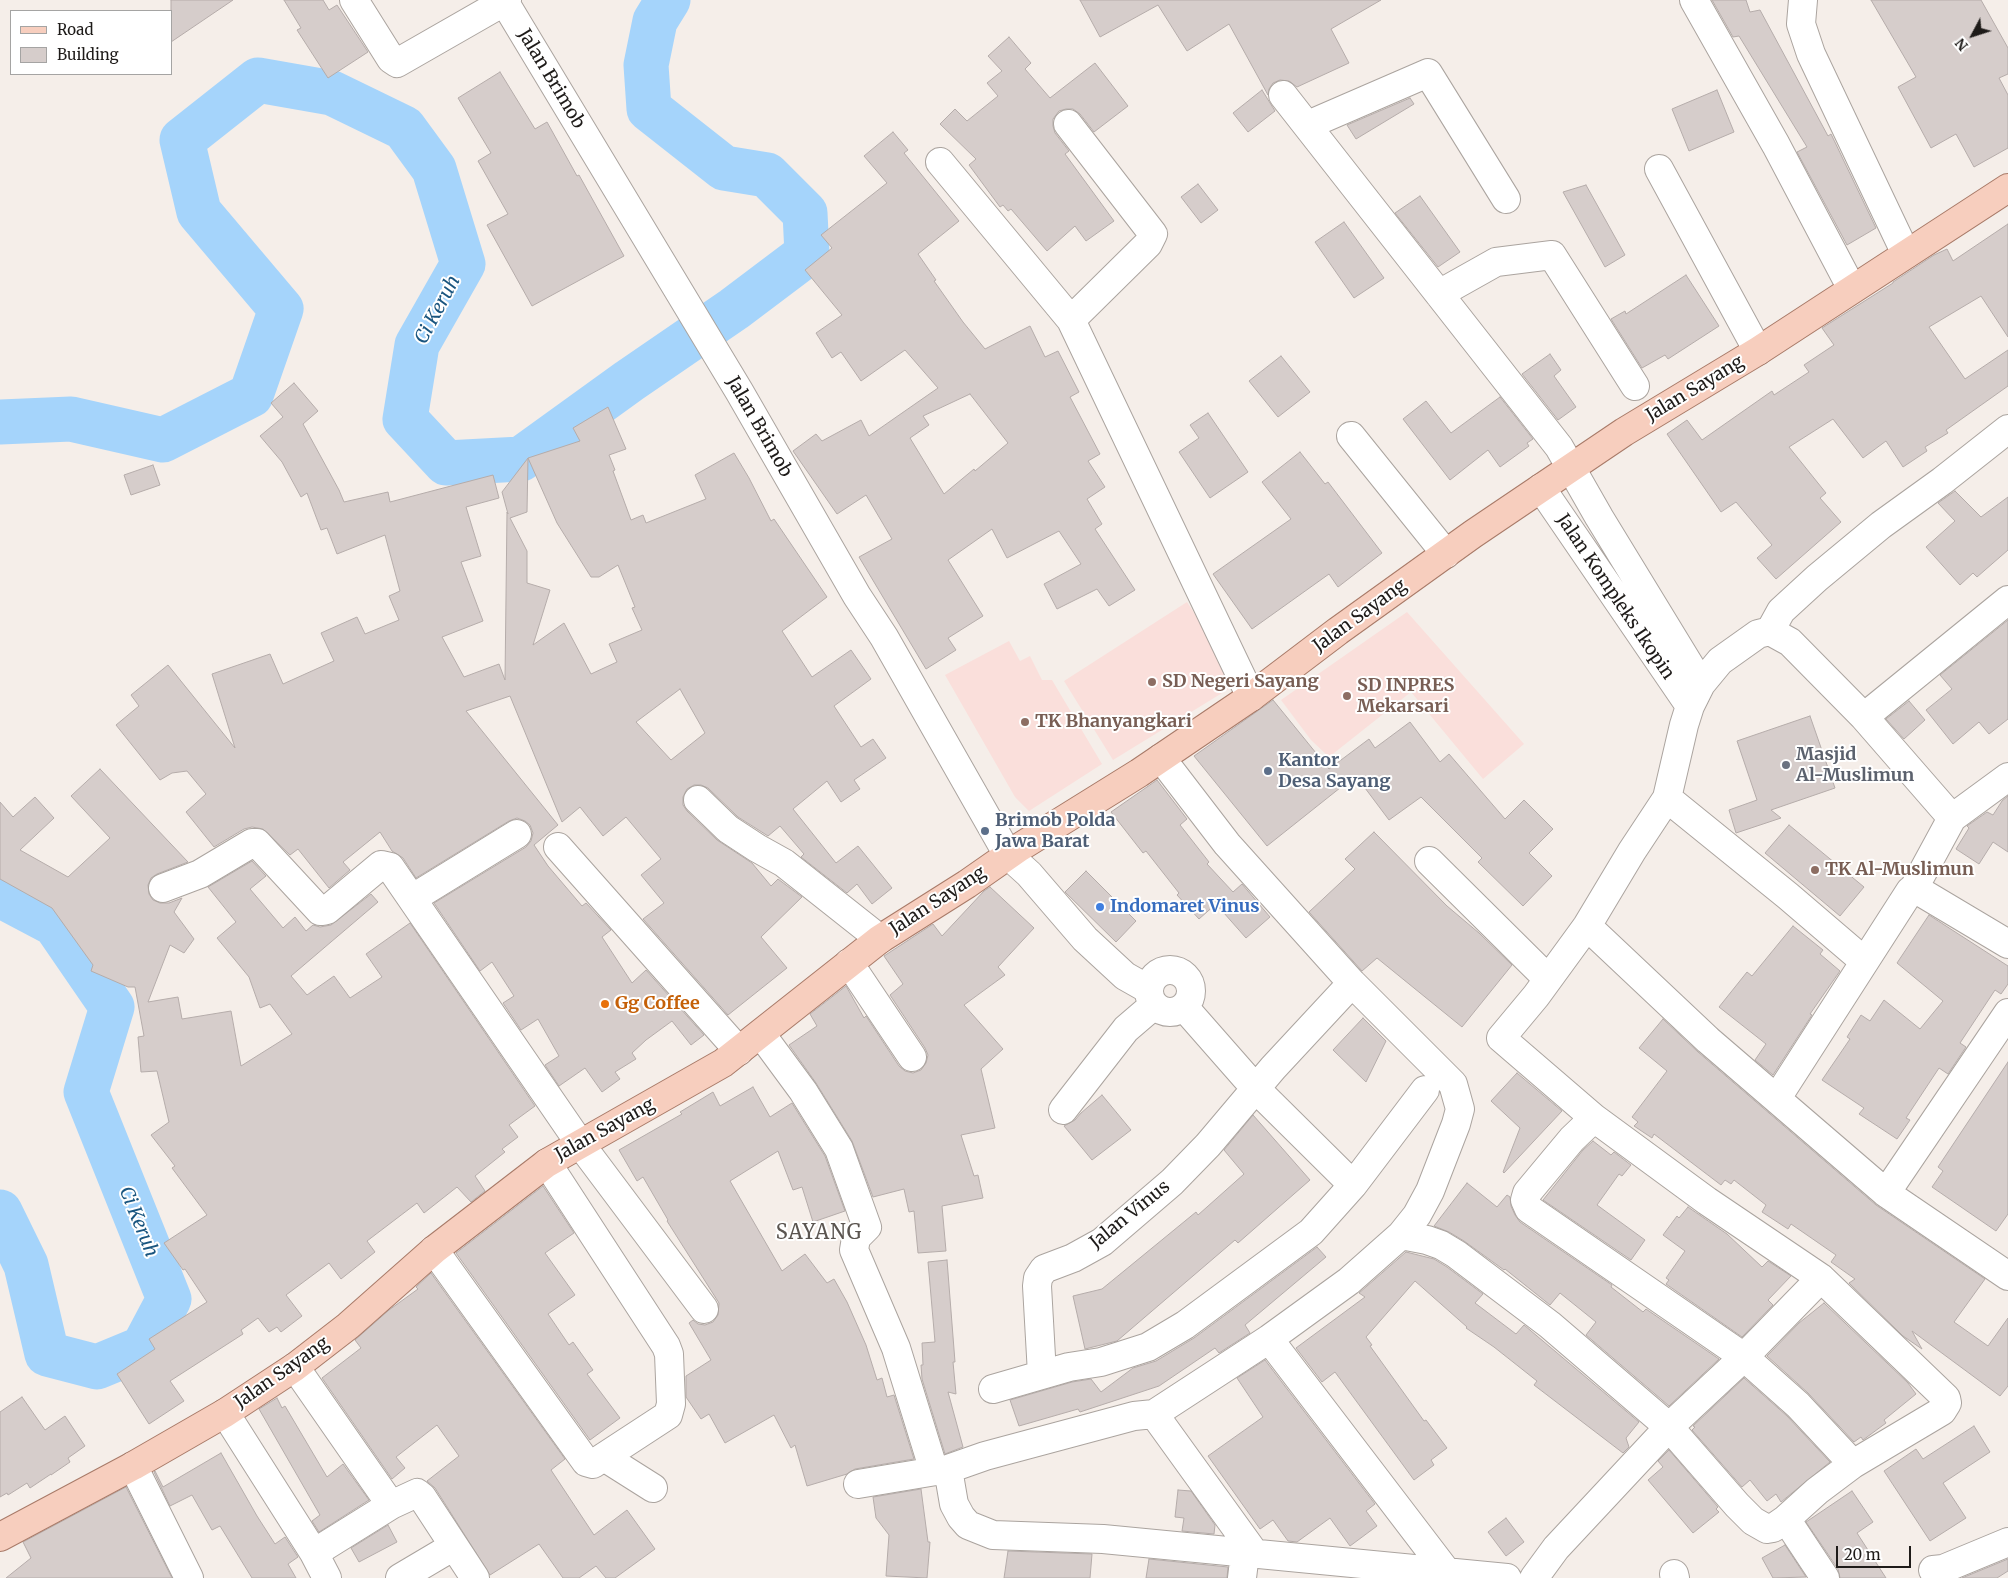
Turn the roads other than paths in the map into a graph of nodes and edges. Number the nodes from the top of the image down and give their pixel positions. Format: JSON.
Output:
{"nodes":[{"id":1,"x":354,"y":0,"type":"edge"},
{"id":2,"x":511,"y":0,"type":"edge"},
{"id":3,"x":1694,"y":0,"type":"edge"},
{"id":4,"x":1803,"y":0,"type":"edge"},
{"id":5,"x":1283,"y":95,"type":"dead end"},
{"id":6,"x":1068,"y":124,"type":"dead end"},
{"id":7,"x":1308,"y":125,"type":"junction"},
{"id":8,"x":940,"y":162,"type":"dead end"},
{"id":9,"x":1659,"y":169,"type":"dead end"},
{"id":10,"x":2008,"y":188,"type":"edge"},
{"id":11,"x":1506,"y":199,"type":"dead end"},
{"id":12,"x":1906,"y":254,"type":"junction"},
{"id":13,"x":1852,"y":289,"type":"junction"},
{"id":14,"x":1439,"y":294,"type":"junction"},
{"id":15,"x":1071,"y":320,"type":"junction"},
{"id":16,"x":1758,"y":351,"type":"junction"},
{"id":17,"x":1635,"y":386,"type":"dead end"},
{"id":18,"x":2008,"y":429,"type":"edge"},
{"id":19,"x":1351,"y":436,"type":"dead end"},
{"id":20,"x":1570,"y":469,"type":"junction"},
{"id":21,"x":1541,"y":488,"type":"junction"},
{"id":22,"x":1446,"y":554,"type":"junction"},
{"id":23,"x":2008,"y":600,"type":"edge"},
{"id":24,"x":1770,"y":631,"type":"junction"},
{"id":25,"x":1696,"y":694,"type":"junction"},
{"id":26,"x":1251,"y":697,"type":"junction"},
{"id":27,"x":1864,"y":717,"type":"junction"},
{"id":28,"x":1162,"y":758,"type":"junction"},
{"id":29,"x":2008,"y":777,"type":"edge"},
{"id":30,"x":1668,"y":798,"type":"junction"},
{"id":31,"x":698,"y":800,"type":"dead end"},
{"id":32,"x":1952,"y":818,"type":"junction"},
{"id":33,"x":517,"y":834,"type":"dead end"},
{"id":34,"x":558,"y":847,"type":"dead end"},
{"id":35,"x":1014,"y":851,"type":"junction"},
{"id":36,"x":1429,"y":861,"type":"dead end"},
{"id":37,"x":163,"y":888,"type":"dead end"},
{"id":38,"x":1914,"y":888,"type":"junction"},
{"id":39,"x":413,"y":898,"type":"junction"},
{"id":40,"x":1587,"y":926,"type":"junction"},
{"id":41,"x":880,"y":939,"type":"junction"},
{"id":42,"x":2008,"y":944,"type":"edge"},
{"id":43,"x":1864,"y":961,"type":"junction"},
{"id":44,"x":850,"y":964,"type":"junction"},
{"id":45,"x":1548,"y":979,"type":"junction"},
{"id":46,"x":1352,"y":983,"type":"junction"},
{"id":47,"x":1151,"y":997,"type":"junction"},
{"id":48,"x":1184,"y":1007,"type":"junction"},
{"id":49,"x":2008,"y":1013,"type":"edge"},
{"id":50,"x":761,"y":1034,"type":"junction"},
{"id":51,"x":739,"y":1052,"type":"junction"},
{"id":52,"x":912,"y":1057,"type":"dead end"},
{"id":53,"x":1256,"y":1089,"type":"junction"},
{"id":54,"x":1425,"y":1090,"type":"dead end"},
{"id":55,"x":1777,"y":1098,"type":"junction"},
{"id":56,"x":1063,"y":1110,"type":"dead end"},
{"id":57,"x":1594,"y":1118,"type":"junction"},
{"id":58,"x":581,"y":1145,"type":"junction"},
{"id":59,"x":547,"y":1163,"type":"junction"},
{"id":60,"x":1353,"y":1185,"type":"junction"},
{"id":61,"x":1886,"y":1193,"type":"junction"},
{"id":62,"x":1401,"y":1235,"type":"junction"},
{"id":63,"x":434,"y":1250,"type":"junction"},
{"id":64,"x":2006,"y":1269,"type":"edge"},
{"id":65,"x":1821,"y":1278,"type":"junction"},
{"id":66,"x":704,"y":1309,"type":"dead end"},
{"id":67,"x":1269,"y":1339,"type":"junction"},
{"id":68,"x":1744,"y":1357,"type":"junction"},
{"id":69,"x":295,"y":1367,"type":"junction"},
{"id":70,"x":1042,"y":1374,"type":"junction"},
{"id":71,"x":993,"y":1389,"type":"dead end"},
{"id":72,"x":226,"y":1413,"type":"junction"},
{"id":73,"x":1154,"y":1414,"type":"junction"},
{"id":74,"x":1669,"y":1427,"type":"junction"},
{"id":75,"x":604,"y":1457,"type":"junction"},
{"id":76,"x":1853,"y":1464,"type":"junction"},
{"id":77,"x":133,"y":1466,"type":"junction"},
{"id":78,"x":941,"y":1470,"type":"junction"},
{"id":79,"x":858,"y":1484,"type":"dead end"},
{"id":80,"x":653,"y":1488,"type":"dead end"},
{"id":81,"x":391,"y":1505,"type":"junction"},
{"id":82,"x":1786,"y":1519,"type":"junction"},
{"id":83,"x":0,"y":1537,"type":"edge"},
{"id":84,"x":2008,"y":1542,"type":"edge"},
{"id":85,"x":454,"y":1546,"type":"junction"},
{"id":86,"x":314,"y":1553,"type":"junction"},
{"id":87,"x":1247,"y":1562,"type":"edge"},
{"id":88,"x":1932,"y":1570,"type":"dead end"},
{"id":89,"x":1446,"y":1571,"type":"junction"},
{"id":90,"x":189,"y":1578,"type":"edge"},
{"id":91,"x":327,"y":1578,"type":"edge"},
{"id":92,"x":400,"y":1578,"type":"edge"},
{"id":93,"x":475,"y":1578,"type":"edge"},
{"id":94,"x":1507,"y":1578,"type":"edge"},
{"id":95,"x":1534,"y":1578,"type":"edge"},
{"id":96,"x":1825,"y":1578,"type":"edge"}],
"edges":[{"from":1,"to":2,"type":"street"},
{"from":2,"to":35,"type":"street","name":"Jalan Brimob"},
{"from":3,"to":13,"type":"street"},
{"from":4,"to":12,"type":"street"},
{"from":5,"to":7,"type":"street","name":"Jalan Kompleks Ikopin"},
{"from":6,"to":15,"type":"street"},
{"from":7,"to":11,"type":"street"},
{"from":7,"to":14,"type":"street","name":"Jalan Kompleks Ikopin"},
{"from":8,"to":15,"type":"street"},
{"from":9,"to":16,"type":"street"},
{"from":10,"to":12,"type":"main road","name":"Jalan Sayang"},
{"from":12,"to":13,"type":"main road","name":"Jalan Sayang"},
{"from":13,"to":16,"type":"main road","name":"Jalan Sayang"},
{"from":14,"to":17,"type":"street"},
{"from":14,"to":20,"type":"street","name":"Jalan Kompleks Ikopin"},
{"from":15,"to":26,"type":"street"},
{"from":16,"to":20,"type":"main road","name":"Jalan Sayang"},
{"from":18,"to":24,"type":"street"},
{"from":19,"to":22,"type":"street"},
{"from":20,"to":21,"type":"main road","name":"Jalan Sayang"},
{"from":20,"to":25,"type":"street","name":"Jalan Kompleks Ikopin"},
{"from":21,"to":22,"type":"main road","name":"Jalan Sayang"},
{"from":21,"to":25,"type":"street","name":"Jalan Kompleks Ikopin"},
{"from":22,"to":26,"type":"main road","name":"Jalan Sayang"},
{"from":23,"to":27,"type":"street"},
{"from":24,"to":25,"type":"street"},
{"from":24,"to":27,"type":"street"},
{"from":25,"to":30,"type":"street"},
{"from":26,"to":28,"type":"main road","name":"Jalan Sayang"},
{"from":27,"to":32,"type":"street"},
{"from":28,"to":35,"type":"main road","name":"Jalan Sayang"},
{"from":28,"to":46,"type":"street"},
{"from":29,"to":32,"type":"street"},
{"from":30,"to":40,"type":"street"},
{"from":30,"to":43,"type":"street"},
{"from":31,"to":41,"type":"street"},
{"from":32,"to":38,"type":"street"},
{"from":33,"to":39,"type":"street"},
{"from":34,"to":51,"type":"street"},
{"from":35,"to":41,"type":"main road","name":"Jalan Sayang"},
{"from":35,"to":47,"type":"street"},
{"from":36,"to":45,"type":"street"},
{"from":37,"to":39,"type":"street"},
{"from":38,"to":42,"type":"street"},
{"from":38,"to":43,"type":"street"},
{"from":39,"to":58,"type":"street"},
{"from":40,"to":45,"type":"street"},
{"from":40,"to":55,"type":"street"},
{"from":41,"to":44,"type":"main road","name":"Jalan Sayang"},
{"from":43,"to":55,"type":"street"},
{"from":44,"to":50,"type":"main road","name":"Jalan Sayang"},
{"from":44,"to":52,"type":"street"},
{"from":45,"to":57,"type":"street"},
{"from":46,"to":53,"type":"street","name":"Jalan Vinus"},
{"from":46,"to":62,"type":"street"},
{"from":47,"to":48,"type":"street"},
{"from":47,"to":48,"type":"street"},
{"from":47,"to":56,"type":"street"},
{"from":48,"to":53,"type":"street"},
{"from":49,"to":61,"type":"street"},
{"from":50,"to":51,"type":"main road","name":"Jalan Sayang"},
{"from":50,"to":78,"type":"street"},
{"from":51,"to":58,"type":"main road","name":"Jalan Sayang"},
{"from":53,"to":60,"type":"street"},
{"from":53,"to":70,"type":"street","name":"Jalan Vinus"},
{"from":54,"to":60,"type":"street"},
{"from":55,"to":61,"type":"street"},
{"from":57,"to":65,"type":"street"},
{"from":57,"to":68,"type":"street"},
{"from":58,"to":59,"type":"main road","name":"Jalan Sayang"},
{"from":58,"to":66,"type":"street"},
{"from":59,"to":63,"type":"main road","name":"Jalan Sayang"},
{"from":59,"to":75,"type":"street"},
{"from":60,"to":70,"type":"street"},
{"from":61,"to":64,"type":"street"},
{"from":62,"to":67,"type":"street"},
{"from":62,"to":74,"type":"street"},
{"from":63,"to":69,"type":"main road","name":"Jalan Sayang"},
{"from":63,"to":75,"type":"street"},
{"from":65,"to":68,"type":"street"},
{"from":65,"to":76,"type":"street"},
{"from":67,"to":73,"type":"street"},
{"from":67,"to":89,"type":"street"},
{"from":68,"to":74,"type":"street"},
{"from":68,"to":76,"type":"street"},
{"from":69,"to":72,"type":"main road","name":"Jalan Sayang"},
{"from":69,"to":81,"type":"street"},
{"from":70,"to":71,"type":"street"},
{"from":72,"to":77,"type":"main road","name":"Jalan Sayang"},
{"from":72,"to":86,"type":"street"},
{"from":73,"to":78,"type":"street"},
{"from":73,"to":87,"type":"street"},
{"from":74,"to":82,"type":"street"},
{"from":74,"to":95,"type":"street"},
{"from":75,"to":80,"type":"street"},
{"from":76,"to":82,"type":"street"},
{"from":77,"to":83,"type":"main road","name":"Jalan Sayang"},
{"from":77,"to":90,"type":"street"},
{"from":78,"to":79,"type":"street"},
{"from":78,"to":87,"type":"street"},
{"from":81,"to":85,"type":"street"},
{"from":81,"to":86,"type":"street"},
{"from":82,"to":96,"type":"street"},
{"from":84,"to":88,"type":"street"},
{"from":85,"to":92,"type":"street"},
{"from":85,"to":93,"type":"street"},
{"from":86,"to":91,"type":"street"},
{"from":87,"to":89,"type":"street"},
{"from":89,"to":94,"type":"street"}]}
